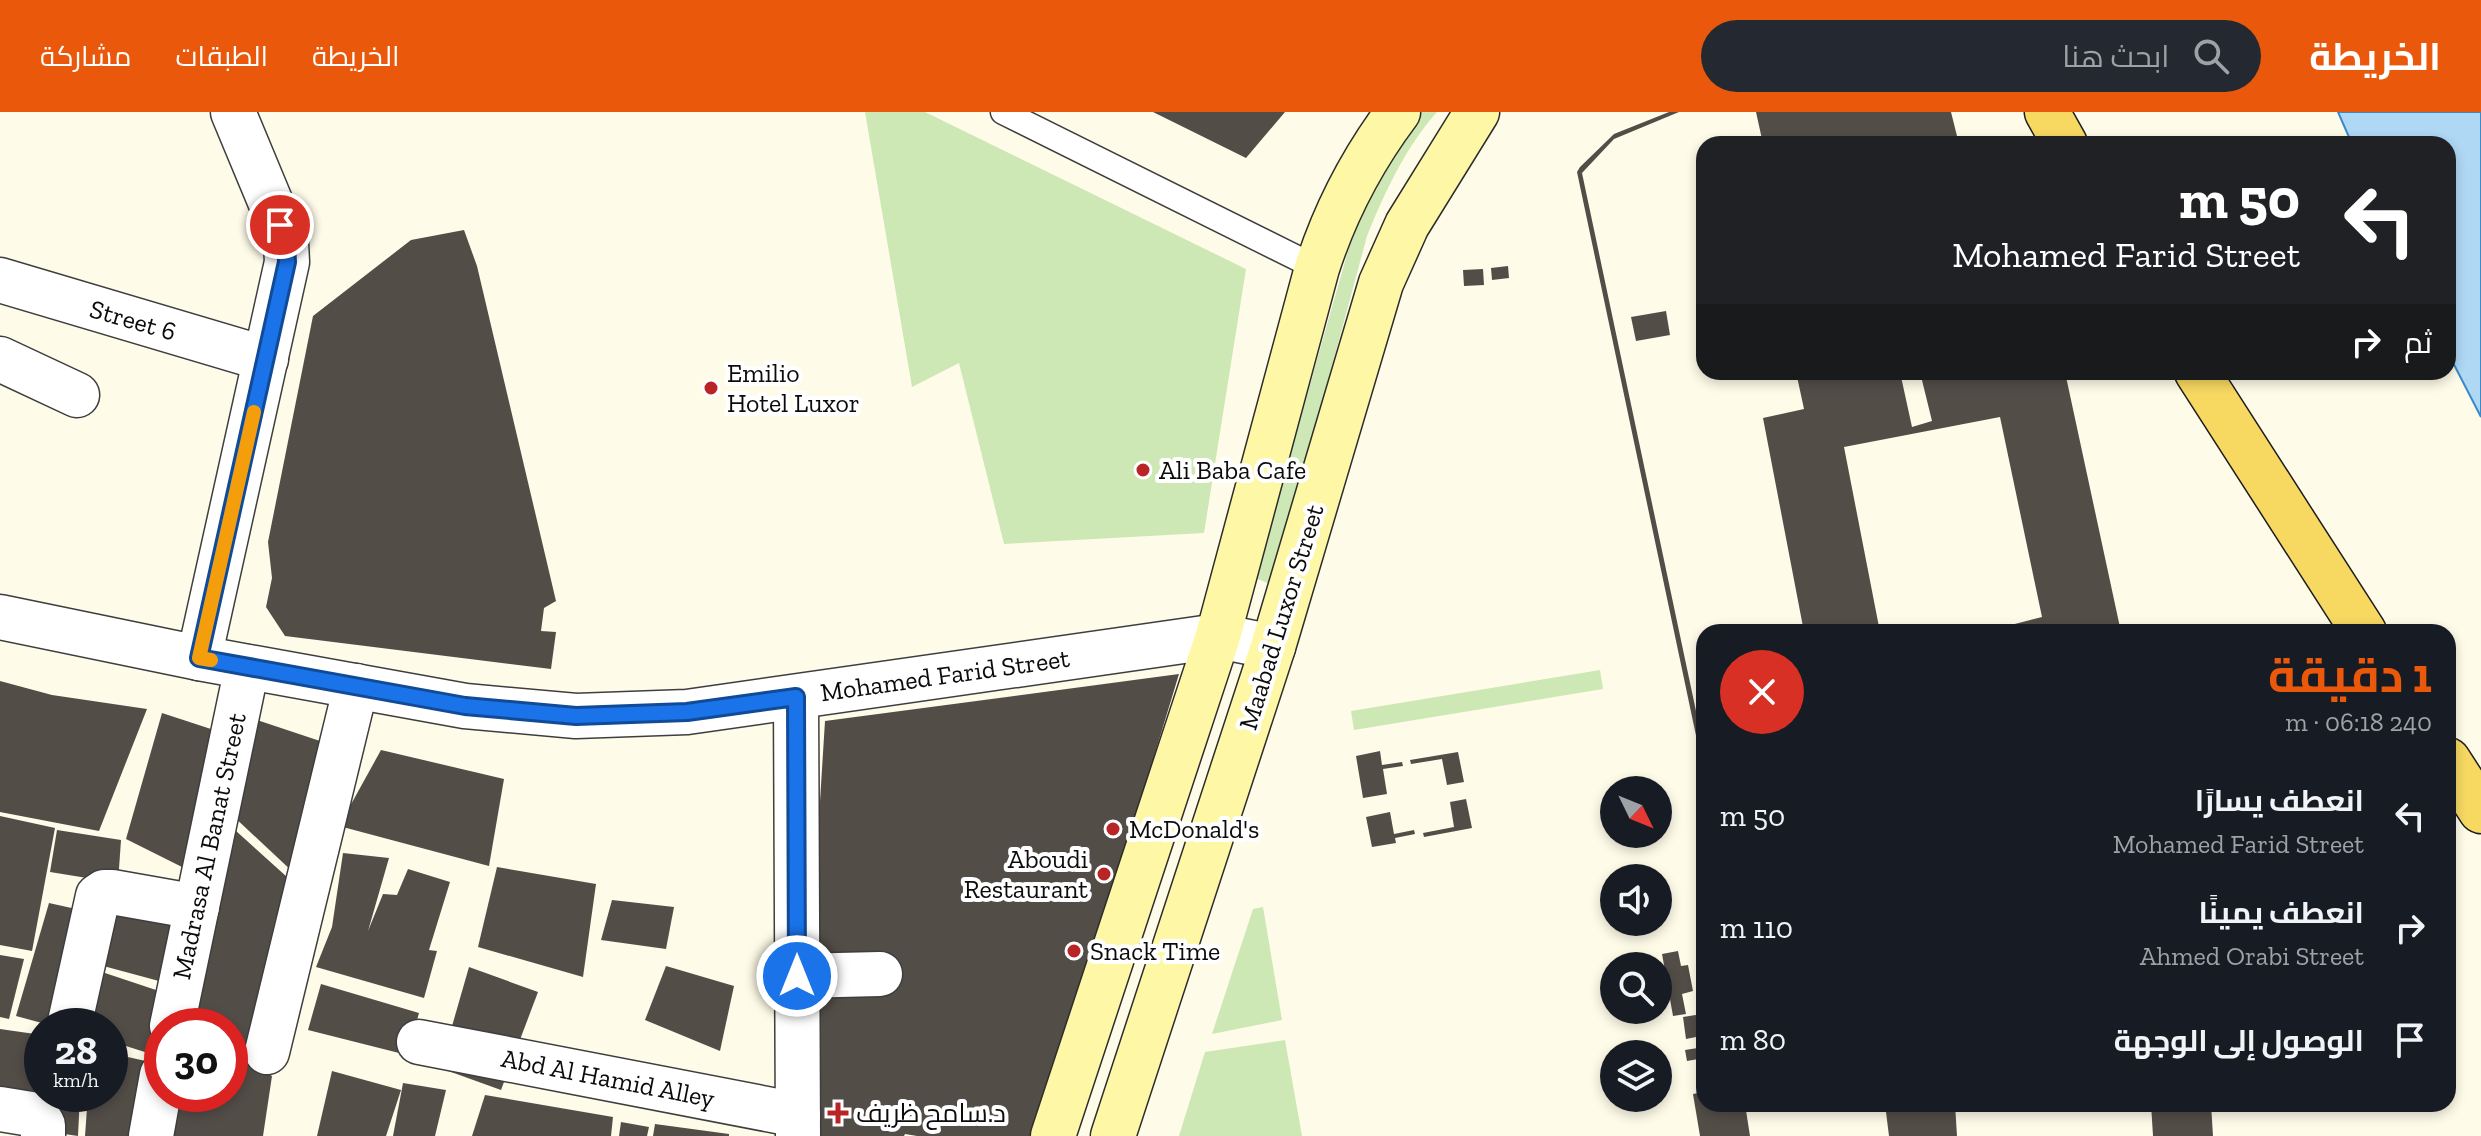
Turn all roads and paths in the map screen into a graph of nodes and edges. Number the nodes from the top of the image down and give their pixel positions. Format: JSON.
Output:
{"nodes":[{"id":1,"x":233,"y":112,"type":"edge"},
{"id":2,"x":1003,"y":112,"type":"edge"},
{"id":3,"x":1398,"y":112,"type":"edge"},
{"id":4,"x":1477,"y":112,"type":"edge"},
{"id":5,"x":1317,"y":268,"type":"junction"},
{"id":6,"x":0,"y":280,"type":"edge"},
{"id":7,"x":0,"y":359,"type":"edge"},
{"id":8,"x":266,"y":359,"type":"junction"},
{"id":9,"x":2202,"y":380,"type":"edge"},
{"id":10,"x":77,"y":395,"type":"dead end"},
{"id":11,"x":0,"y":617,"type":"edge"},
{"id":12,"x":2359,"y":624,"type":"edge"},
{"id":13,"x":1218,"y":636,"type":"junction"},
{"id":14,"x":1273,"y":647,"type":"junction"},
{"id":15,"x":199,"y":658,"type":"junction"},
{"id":16,"x":247,"y":667,"type":"junction"},
{"id":17,"x":356,"y":686,"type":"junction"},
{"id":18,"x":796,"y":697,"type":"junction"},
{"id":19,"x":2456,"y":772,"type":"edge"},
{"id":20,"x":2481,"y":811,"type":"edge"},
{"id":21,"x":197,"y":907,"type":"junction"},
{"id":22,"x":880,"y":974,"type":"dead end"},
{"id":23,"x":797,"y":976,"type":"junction"},
{"id":24,"x":73,"y":1008,"type":"edge"},
{"id":25,"x":176,"y":1008,"type":"edge"},
{"id":26,"x":419,"y":1042,"type":"dead end"},
{"id":27,"x":267,"y":1052,"type":"dead end"},
{"id":28,"x":0,"y":1109,"type":"edge"},
{"id":29,"x":155,"y":1112,"type":"edge"},
{"id":30,"x":798,"y":1125,"type":"edge"},
{"id":31,"x":43,"y":1136,"type":"edge"},
{"id":32,"x":151,"y":1136,"type":"edge"},
{"id":33,"x":1053,"y":1136,"type":"edge"},
{"id":34,"x":1113,"y":1136,"type":"edge"}],
"edges":[{"from":1,"to":8,"type":"street"},
{"from":2,"to":5,"type":"lane"},
{"from":3,"to":5,"type":"main road"},
{"from":4,"to":14,"type":"main road","name":"Maabad Luxor Street"},
{"from":5,"to":13,"type":"main road"},
{"from":6,"to":8,"type":"street","name":"Street 6"},
{"from":7,"to":10,"type":"street"},
{"from":8,"to":15,"type":"street"},
{"from":9,"to":12,"type":"main road"},
{"from":11,"to":15,"type":"street","name":"Mohamed Farid Street"},
{"from":13,"to":14,"type":"street","name":"Mohamed Farid Street"},
{"from":13,"to":18,"type":"street","name":"Mohamed Farid Street"},
{"from":13,"to":33,"type":"main road"},
{"from":14,"to":34,"type":"main road","name":"Maabad Luxor Street"},
{"from":15,"to":16,"type":"street","name":"Mohamed Farid Street"},
{"from":16,"to":17,"type":"street","name":"Mohamed Farid Street"},
{"from":16,"to":21,"type":"street","name":"Madrasa Al Banat Street"},
{"from":17,"to":18,"type":"street","name":"Mohamed Farid Street"},
{"from":17,"to":27,"type":"street"},
{"from":18,"to":23,"type":"street"},
{"from":19,"to":20,"type":"main road"},
{"from":21,"to":24,"type":"street"},
{"from":21,"to":25,"type":"street","name":"Madrasa Al Banat Street"},
{"from":22,"to":23,"type":"street"},
{"from":23,"to":30,"type":"street"},
{"from":26,"to":30,"type":"street","name":"Abd Al Hamid Alley"},
{"from":28,"to":31,"type":"street"},
{"from":29,"to":32,"type":"street"}]}
